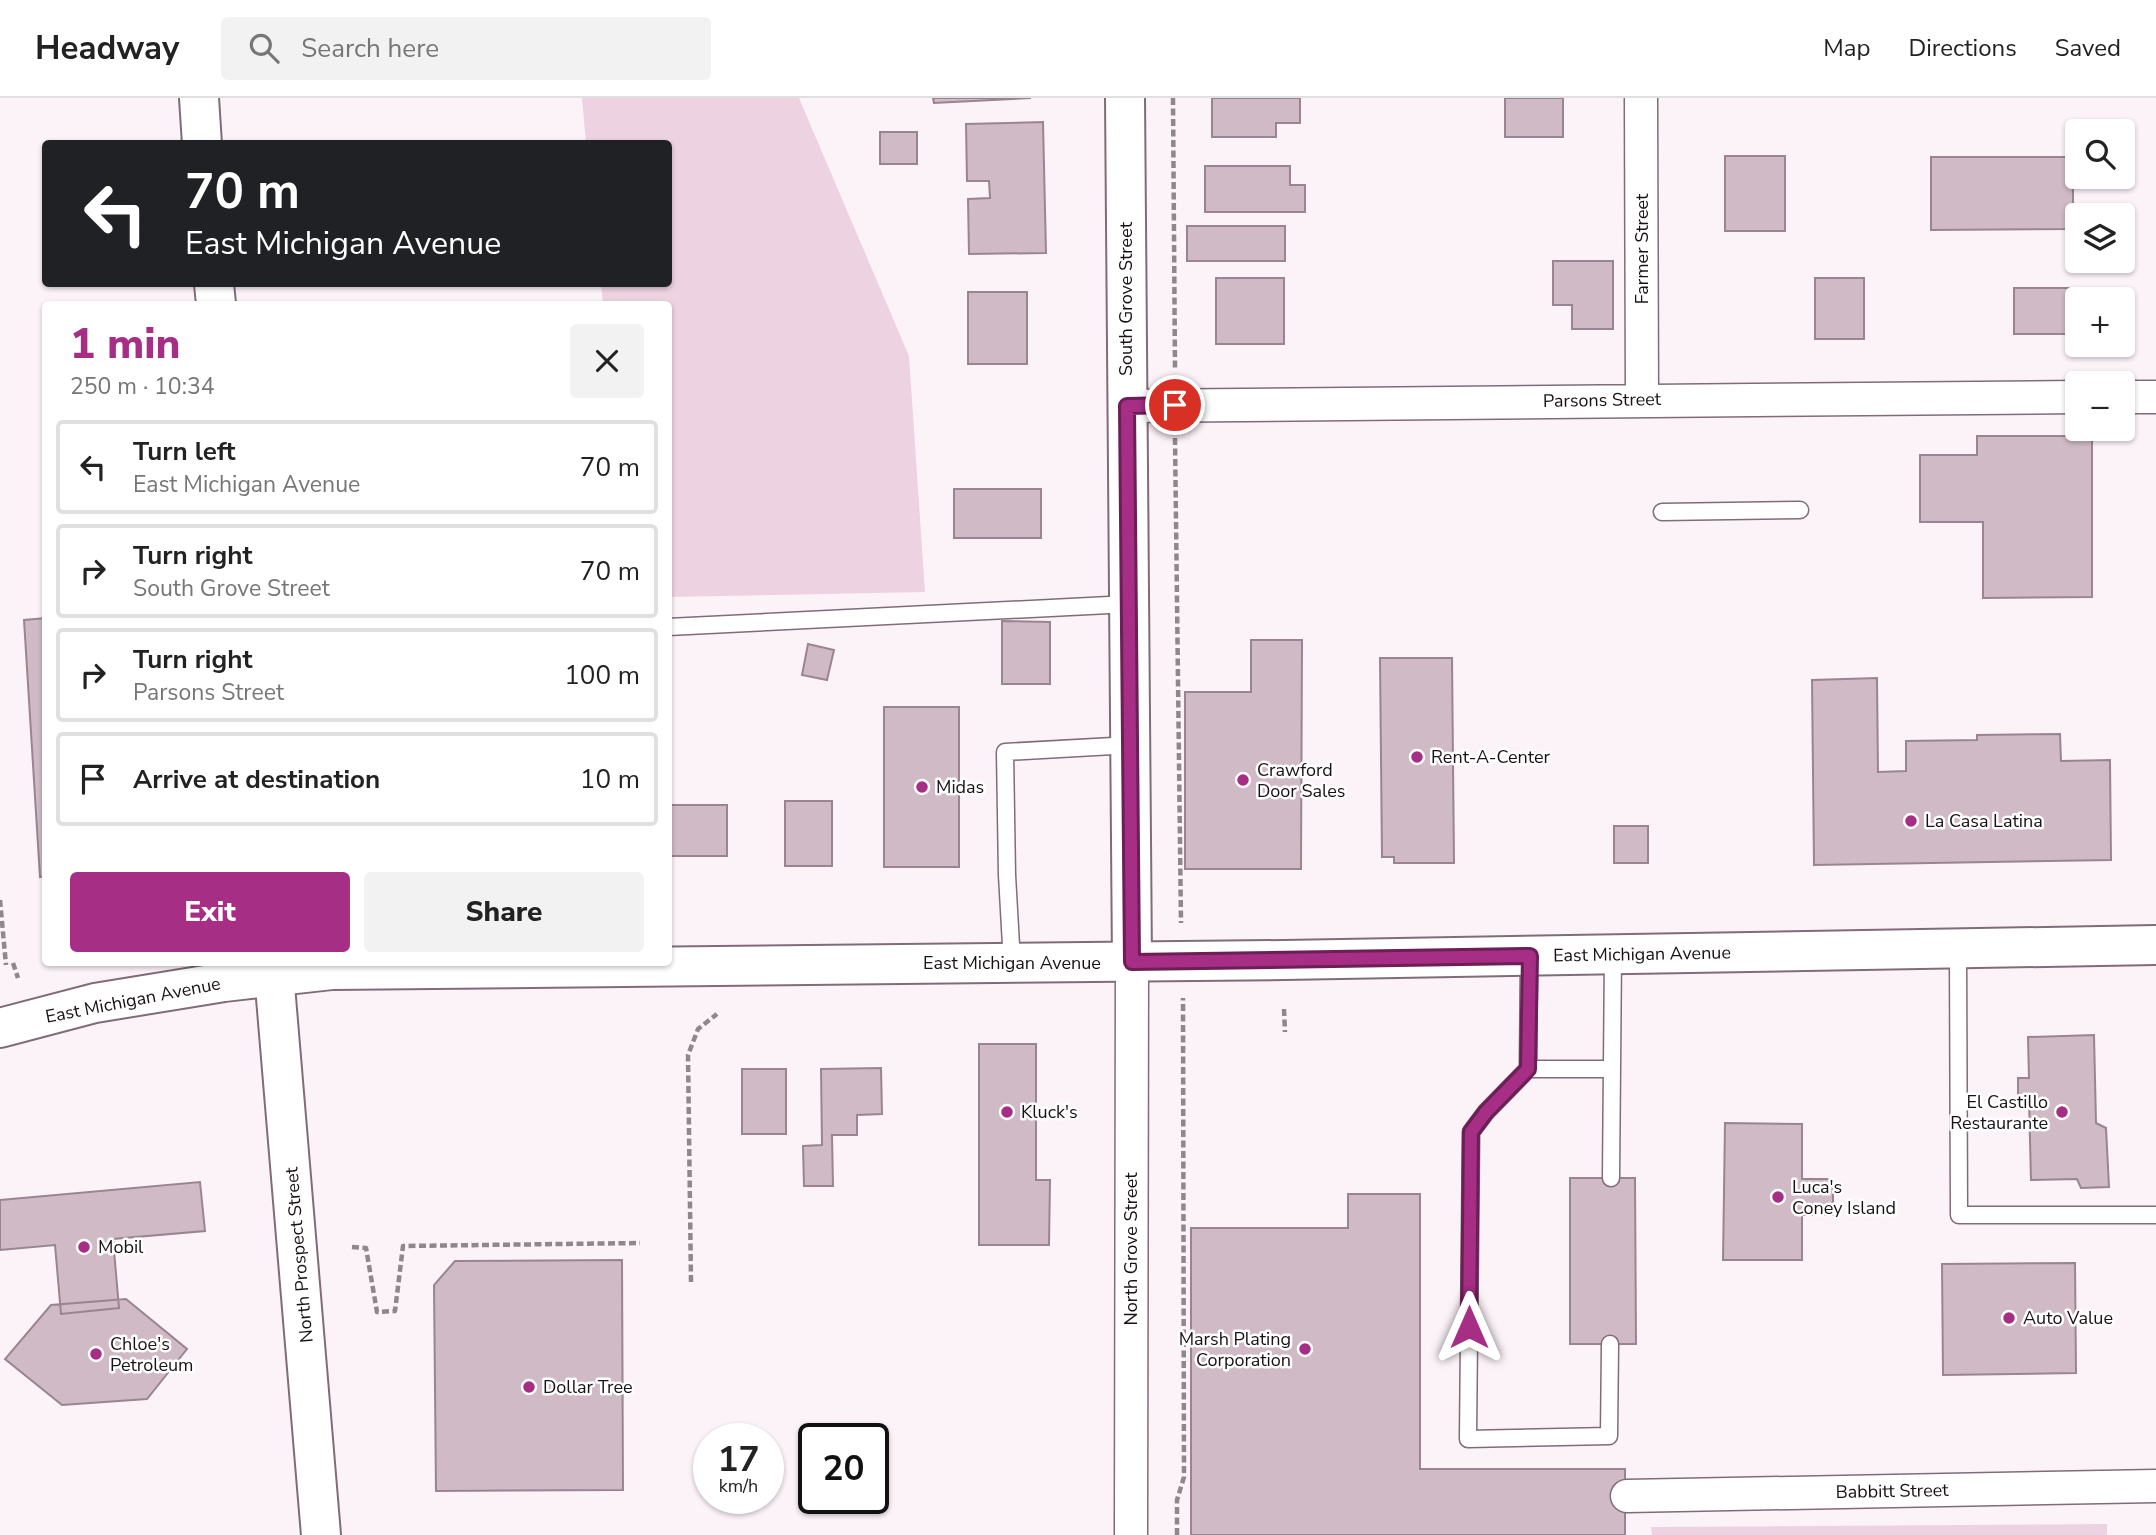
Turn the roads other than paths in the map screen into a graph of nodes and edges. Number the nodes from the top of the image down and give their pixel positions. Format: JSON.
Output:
{"nodes":[{"id":1,"x":199,"y":98,"type":"edge"},
{"id":2,"x":1125,"y":98,"type":"edge"},
{"id":3,"x":1641,"y":98,"type":"edge"},
{"id":4,"x":202,"y":140,"type":"edge"},
{"id":5,"x":2065,"y":397,"type":"edge"},
{"id":6,"x":2135,"y":397,"type":"edge"},
{"id":7,"x":2156,"y":397,"type":"edge"},
{"id":8,"x":1642,"y":400,"type":"junction"},
{"id":9,"x":1127,"y":406,"type":"junction"},
{"id":10,"x":1800,"y":510,"type":"dead end"},
{"id":11,"x":1662,"y":512,"type":"dead end"},
{"id":12,"x":1129,"y":604,"type":"junction"},
{"id":13,"x":672,"y":627,"type":"edge"},
{"id":14,"x":1131,"y":745,"type":"junction"},
{"id":15,"x":2156,"y":945,"type":"edge"},
{"id":16,"x":1958,"y":949,"type":"junction"},
{"id":17,"x":1614,"y":954,"type":"junction"},
{"id":18,"x":1530,"y":956,"type":"junction"},
{"id":19,"x":1132,"y":962,"type":"junction"},
{"id":20,"x":1012,"y":963,"type":"junction"},
{"id":21,"x":274,"y":969,"type":"edge"},
{"id":22,"x":0,"y":1028,"type":"edge"},
{"id":23,"x":1528,"y":1069,"type":"junction"},
{"id":24,"x":1612,"y":1069,"type":"junction"},
{"id":25,"x":1611,"y":1178,"type":"dead end"},
{"id":26,"x":2156,"y":1215,"type":"edge"},
{"id":27,"x":1610,"y":1344,"type":"dead end"},
{"id":28,"x":2156,"y":1486,"type":"edge"},
{"id":29,"x":1627,"y":1496,"type":"dead end"},
{"id":30,"x":321,"y":1535,"type":"edge"},
{"id":31,"x":1131,"y":1535,"type":"edge"}],
"edges":[{"from":1,"to":4,"type":"main road"},
{"from":2,"to":9,"type":"main road","name":"South Grove Street"},
{"from":3,"to":8,"type":"street","name":"Farmer Street"},
{"from":5,"to":8,"type":"street","name":"Parsons Street"},
{"from":6,"to":7,"type":"street"},
{"from":8,"to":9,"type":"street","name":"Parsons Street"},
{"from":9,"to":12,"type":"main road","name":"South Grove Street"},
{"from":10,"to":11,"type":"lane"},
{"from":12,"to":13,"type":"lane"},
{"from":12,"to":14,"type":"main road","name":"South Grove Street"},
{"from":14,"to":19,"type":"main road","name":"South Grove Street"},
{"from":14,"to":20,"type":"lane"},
{"from":15,"to":16,"type":"main road","name":"East Michigan Avenue"},
{"from":16,"to":17,"type":"main road","name":"East Michigan Avenue"},
{"from":16,"to":26,"type":"lane"},
{"from":17,"to":18,"type":"main road","name":"East Michigan Avenue"},
{"from":17,"to":24,"type":"lane"},
{"from":18,"to":19,"type":"main road","name":"East Michigan Avenue"},
{"from":18,"to":23,"type":"lane"},
{"from":19,"to":20,"type":"main road","name":"East Michigan Avenue"},
{"from":19,"to":31,"type":"street","name":"North Grove Street"},
{"from":20,"to":21,"type":"main road","name":"East Michigan Avenue"},
{"from":21,"to":22,"type":"main road","name":"East Michigan Avenue"},
{"from":21,"to":30,"type":"main road","name":"North Prospect Street"},
{"from":23,"to":24,"type":"lane"},
{"from":23,"to":27,"type":"lane"},
{"from":24,"to":25,"type":"lane"},
{"from":28,"to":29,"type":"street","name":"Babbitt Street"}]}
